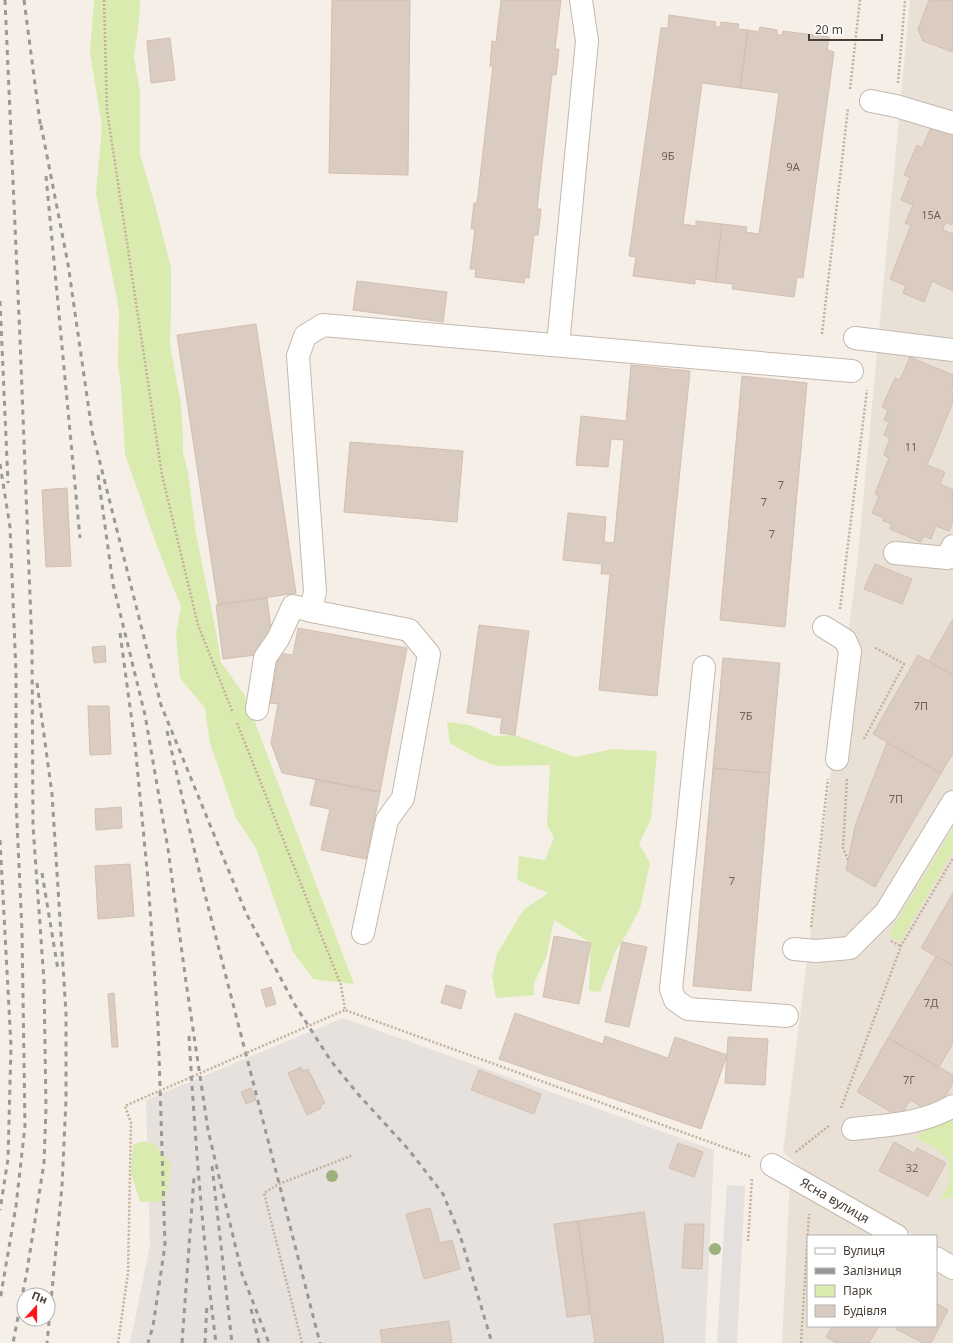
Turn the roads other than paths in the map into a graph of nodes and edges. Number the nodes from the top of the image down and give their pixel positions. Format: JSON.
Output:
{"nodes":[{"id":1,"x":581,"y":0,"type":"edge"},
{"id":2,"x":871,"y":101,"type":"dead end"},
{"id":3,"x":953,"y":123,"type":"edge"},
{"id":4,"x":855,"y":338,"type":"dead end"},
{"id":5,"x":558,"y":345,"type":"junction"},
{"id":6,"x":953,"y":350,"type":"edge"},
{"id":7,"x":852,"y":370,"type":"dead end"},
{"id":8,"x":953,"y":546,"type":"edge"},
{"id":9,"x":895,"y":553,"type":"dead end"},
{"id":10,"x":311,"y":611,"type":"junction"},
{"id":11,"x":824,"y":627,"type":"dead end"},
{"id":12,"x":704,"y":667,"type":"dead end"},
{"id":13,"x":257,"y":709,"type":"dead end"},
{"id":14,"x":833,"y":768,"type":"road end"},
{"id":15,"x":953,"y":802,"type":"edge"},
{"id":16,"x":363,"y":933,"type":"dead end"},
{"id":17,"x":794,"y":948,"type":"dead end"},
{"id":18,"x":787,"y":1016,"type":"dead end"},
{"id":19,"x":953,"y":1106,"type":"edge"},
{"id":20,"x":846,"y":1121,"type":"road end"},
{"id":21,"x":772,"y":1165,"type":"road end"},
{"id":22,"x":895,"y":1235,"type":"edge"},
{"id":23,"x":937,"y":1259,"type":"edge"},
{"id":24,"x":953,"y":1268,"type":"edge"}],
"edges":[{"from":1,"to":5,"type":"street"},
{"from":2,"to":3,"type":"street"},
{"from":4,"to":6,"type":"street"},
{"from":5,"to":7,"type":"street"},
{"from":5,"to":10,"type":"street"},
{"from":8,"to":9,"type":"street"},
{"from":10,"to":13,"type":"street"},
{"from":10,"to":16,"type":"street"},
{"from":11,"to":14,"type":"street"},
{"from":12,"to":18,"type":"street"},
{"from":15,"to":17,"type":"street"},
{"from":19,"to":20,"type":"street"},
{"from":21,"to":22,"type":"street","name":"Ясна вулиця"},
{"from":23,"to":24,"type":"street"}]}
